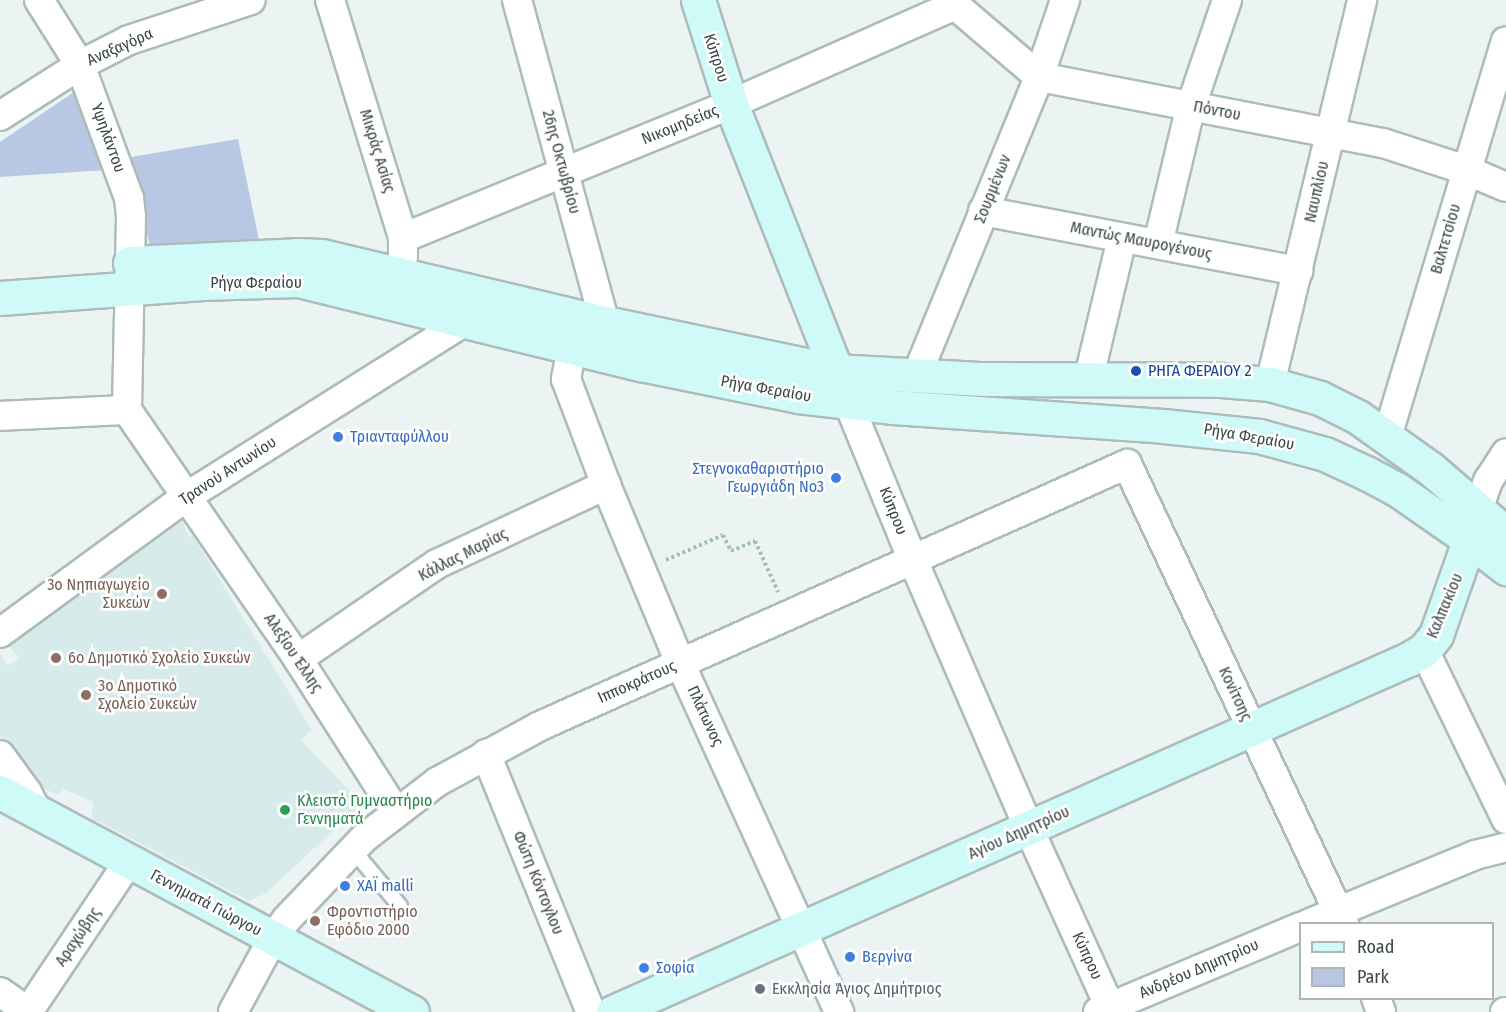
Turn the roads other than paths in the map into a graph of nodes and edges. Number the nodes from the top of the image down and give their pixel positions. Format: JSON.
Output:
{"nodes":[{"id":1,"x":39,"y":0,"type":"edge"},
{"id":2,"x":251,"y":0,"type":"edge"},
{"id":3,"x":330,"y":0,"type":"edge"},
{"id":4,"x":517,"y":0,"type":"edge"},
{"id":5,"x":698,"y":0,"type":"edge"},
{"id":6,"x":1065,"y":0,"type":"edge"},
{"id":7,"x":1227,"y":0,"type":"edge"},
{"id":8,"x":1362,"y":0,"type":"edge"},
{"id":9,"x":952,"y":2,"type":"edge"},
{"id":10,"x":1506,"y":41,"type":"edge"},
{"id":11,"x":80,"y":65,"type":"junction"},
{"id":12,"x":1039,"y":77,"type":"junction"},
{"id":13,"x":731,"y":104,"type":"junction"},
{"id":14,"x":1191,"y":106,"type":"junction"},
{"id":15,"x":0,"y":116,"type":"edge"},
{"id":16,"x":1331,"y":134,"type":"junction"},
{"id":17,"x":1466,"y":170,"type":"junction"},
{"id":18,"x":564,"y":172,"type":"junction"},
{"id":19,"x":1506,"y":187,"type":"edge"},
{"id":20,"x":983,"y":212,"type":"junction"},
{"id":21,"x":403,"y":238,"type":"junction"},
{"id":22,"x":1122,"y":238,"type":"junction"},
{"id":23,"x":1158,"y":244,"type":"junction"},
{"id":24,"x":1298,"y":271,"type":"junction"},
{"id":25,"x":129,"y":276,"type":"junction"},
{"id":26,"x":398,"y":289,"type":"junction"},
{"id":27,"x":0,"y":298,"type":"edge"},
{"id":28,"x":464,"y":322,"type":"junction"},
{"id":29,"x":605,"y":323,"type":"junction"},
{"id":30,"x":572,"y":348,"type":"junction"},
{"id":31,"x":835,"y":372,"type":"junction"},
{"id":32,"x":916,"y":377,"type":"junction"},
{"id":33,"x":1088,"y":381,"type":"junction"},
{"id":34,"x":1270,"y":384,"type":"junction"},
{"id":35,"x":848,"y":402,"type":"junction"},
{"id":36,"x":127,"y":410,"type":"junction"},
{"id":37,"x":0,"y":416,"type":"edge"},
{"id":38,"x":1387,"y":437,"type":"junction"},
{"id":39,"x":1506,"y":453,"type":"edge"},
{"id":40,"x":1127,"y":464,"type":"joint"},
{"id":41,"x":606,"y":485,"type":"junction"},
{"id":42,"x":186,"y":497,"type":"junction"},
{"id":43,"x":1474,"y":525,"type":"junction"},
{"id":44,"x":1506,"y":534,"type":"edge"},
{"id":45,"x":912,"y":558,"type":"junction"},
{"id":46,"x":1506,"y":568,"type":"edge"},
{"id":47,"x":0,"y":633,"type":"edge"},
{"id":48,"x":1424,"y":650,"type":"junction"},
{"id":49,"x":298,"y":659,"type":"junction"},
{"id":50,"x":680,"y":663,"type":"junction"},
{"id":51,"x":1252,"y":730,"type":"junction"},
{"id":52,"x":486,"y":754,"type":"junction"},
{"id":53,"x":0,"y":755,"type":"edge"},
{"id":54,"x":0,"y":792,"type":"edge"},
{"id":55,"x":37,"y":812,"type":"junction"},
{"id":56,"x":396,"y":812,"type":"junction"},
{"id":57,"x":1506,"y":819,"type":"edge"},
{"id":58,"x":1029,"y":829,"type":"junction"},
{"id":59,"x":1506,"y":847,"type":"edge"},
{"id":60,"x":353,"y":850,"type":"junction"},
{"id":61,"x":129,"y":861,"type":"junction"},
{"id":62,"x":400,"y":906,"type":"dead end"},
{"id":63,"x":1341,"y":917,"type":"edge"},
{"id":64,"x":1317,"y":922,"type":"edge"},
{"id":65,"x":1299,"y":927,"type":"edge"},
{"id":66,"x":803,"y":929,"type":"junction"},
{"id":67,"x":273,"y":938,"type":"junction"},
{"id":68,"x":0,"y":992,"type":"edge"},
{"id":69,"x":1107,"y":1010,"type":"edge"},
{"id":70,"x":29,"y":1012,"type":"edge"},
{"id":71,"x":234,"y":1012,"type":"edge"},
{"id":72,"x":412,"y":1012,"type":"edge"},
{"id":73,"x":591,"y":1012,"type":"edge"},
{"id":74,"x":613,"y":1012,"type":"edge"},
{"id":75,"x":839,"y":1012,"type":"edge"}],
"edges":[{"from":1,"to":11,"type":"street","name":"Υψηλάντου"},
{"from":2,"to":11,"type":"street","name":"Αναξαγόρα"},
{"from":3,"to":21,"type":"street","name":"Μικράς Ασίας"},
{"from":4,"to":18,"type":"street","name":"26ης Οκτωβρίου"},
{"from":5,"to":13,"type":"street","name":"Κύπρου"},
{"from":6,"to":12,"type":"street","name":"Σουρμένων"},
{"from":7,"to":14,"type":"street"},
{"from":8,"to":16,"type":"street","name":"Ναυπλίου"},
{"from":9,"to":12,"type":"street","name":"Πόντου"},
{"from":9,"to":13,"type":"street","name":"Νικομηδείας"},
{"from":10,"to":17,"type":"street","name":"Βαλτετσίου"},
{"from":11,"to":15,"type":"street","name":"Αναξαγόρα"},
{"from":11,"to":25,"type":"street","name":"Υψηλάντου"},
{"from":12,"to":14,"type":"street","name":"Πόντου"},
{"from":12,"to":20,"type":"street","name":"Σουρμένων"},
{"from":13,"to":18,"type":"street","name":"Νικομηδείας"},
{"from":13,"to":31,"type":"street","name":"Κύπρου"},
{"from":14,"to":16,"type":"street","name":"Πόντου"},
{"from":14,"to":23,"type":"street"},
{"from":16,"to":17,"type":"street","name":"Πόντου"},
{"from":16,"to":24,"type":"street","name":"Ναυπλίου"},
{"from":17,"to":19,"type":"street","name":"Πόντου"},
{"from":17,"to":38,"type":"street","name":"Βαλτετσίου"},
{"from":18,"to":21,"type":"street","name":"Νικομηδείας"},
{"from":18,"to":29,"type":"street","name":"26ης Οκτωβρίου"},
{"from":20,"to":22,"type":"street","name":"Μαντώς Μαυρογένους"},
{"from":20,"to":32,"type":"street","name":"Σουρμένων"},
{"from":21,"to":26,"type":"street","name":"Μικράς Ασίας"},
{"from":22,"to":23,"type":"street","name":"Μαντώς Μαυρογένους"},
{"from":22,"to":33,"type":"street"},
{"from":23,"to":24,"type":"street","name":"Μαντώς Μαυρογένους"},
{"from":24,"to":34,"type":"street","name":"Ναυπλίου"},
{"from":25,"to":26,"type":"street","name":"Ρήγα Φεραίου"},
{"from":25,"to":27,"type":"street","name":"Ρήγα Φεραίου"},
{"from":25,"to":36,"type":"street","name":"Υψηλάντου"},
{"from":26,"to":28,"type":"street","name":"Ρήγα Φεραίου"},
{"from":26,"to":29,"type":"street","name":"Ρήγα Φεραίου"},
{"from":28,"to":30,"type":"street","name":"Ρήγα Φεραίου"},
{"from":28,"to":42,"type":"street","name":"Τρανού Αντωνίου"},
{"from":29,"to":31,"type":"street","name":"Ρήγα Φεραίου"},
{"from":30,"to":35,"type":"street","name":"Ρήγα Φεραίου"},
{"from":30,"to":41,"type":"street","name":"Πλάτωνος"},
{"from":31,"to":32,"type":"street","name":"Ρήγα Φεραίου"},
{"from":31,"to":35,"type":"street","name":"Κύπρου"},
{"from":32,"to":33,"type":"street","name":"Ρήγα Φεραίου"},
{"from":33,"to":34,"type":"street","name":"Ρήγα Φεραίου"},
{"from":34,"to":38,"type":"street","name":"Ρήγα Φεραίου"},
{"from":35,"to":43,"type":"street","name":"Ρήγα Φεραίου"},
{"from":35,"to":45,"type":"street","name":"Κύπρου"},
{"from":36,"to":37,"type":"street"},
{"from":36,"to":42,"type":"street","name":"Αλεξίου Έλλης"},
{"from":38,"to":43,"type":"street","name":"Ρήγα Φεραίου"},
{"from":39,"to":43,"type":"street","name":"Καλπακίου"},
{"from":40,"to":45,"type":"street","name":"Ιπποκράτους"},
{"from":40,"to":51,"type":"street","name":"Κονίτσης"},
{"from":41,"to":49,"type":"street","name":"Κάλλας Μαρίας"},
{"from":41,"to":50,"type":"street","name":"Πλάτωνος"},
{"from":42,"to":47,"type":"street","name":"Τρανού Αντωνίου"},
{"from":42,"to":49,"type":"street","name":"Αλεξίου Έλλης"},
{"from":43,"to":44,"type":"street","name":"Ρήγα Φεραίου"},
{"from":43,"to":46,"type":"street","name":"Ρήγα Φεραίου"},
{"from":43,"to":48,"type":"street","name":"Καλπακίου"},
{"from":45,"to":50,"type":"street","name":"Ιπποκράτους"},
{"from":45,"to":58,"type":"street","name":"Κύπρου"},
{"from":48,"to":51,"type":"street","name":"Αγίου Δημητρίου"},
{"from":48,"to":57,"type":"street","name":"Καλπακίου"},
{"from":49,"to":56,"type":"street","name":"Αλεξίου Έλλης"},
{"from":50,"to":52,"type":"street","name":"Ιπποκράτους"},
{"from":50,"to":66,"type":"street","name":"Πλάτωνος"},
{"from":51,"to":58,"type":"street","name":"Αγίου Δημητρίου"},
{"from":51,"to":63,"type":"street","name":"Κονίτσης"},
{"from":52,"to":56,"type":"street","name":"Ιπποκράτους"},
{"from":52,"to":73,"type":"street","name":"Φώτη Κόντογλου"},
{"from":53,"to":55,"type":"street"},
{"from":54,"to":55,"type":"street","name":"Γεννηματά Γιώργου"},
{"from":55,"to":61,"type":"street","name":"Γεννηματά Γιώργου"},
{"from":56,"to":60,"type":"street","name":"Ιπποκράτους"},
{"from":58,"to":66,"type":"street","name":"Αγίου Δημητρίου"},
{"from":58,"to":69,"type":"street","name":"Κύπρου"},
{"from":59,"to":63,"type":"street"},
{"from":60,"to":62,"type":"lane"},
{"from":60,"to":67,"type":"street","name":"Ιπποκράτους"},
{"from":61,"to":67,"type":"street","name":"Γεννηματά Γιώργου"},
{"from":61,"to":70,"type":"street","name":"Αραχώβης"},
{"from":63,"to":64,"type":"street"},
{"from":65,"to":69,"type":"street","name":"Ανδρέου Δημητρίου"},
{"from":66,"to":74,"type":"street","name":"Αγίου Δημητρίου"},
{"from":66,"to":75,"type":"street","name":"Πλάτωνος"},
{"from":67,"to":71,"type":"street","name":"Ιπποκράτους"},
{"from":67,"to":72,"type":"street","name":"Γεννηματά Γιώργου"},
{"from":68,"to":70,"type":"street"}]}
